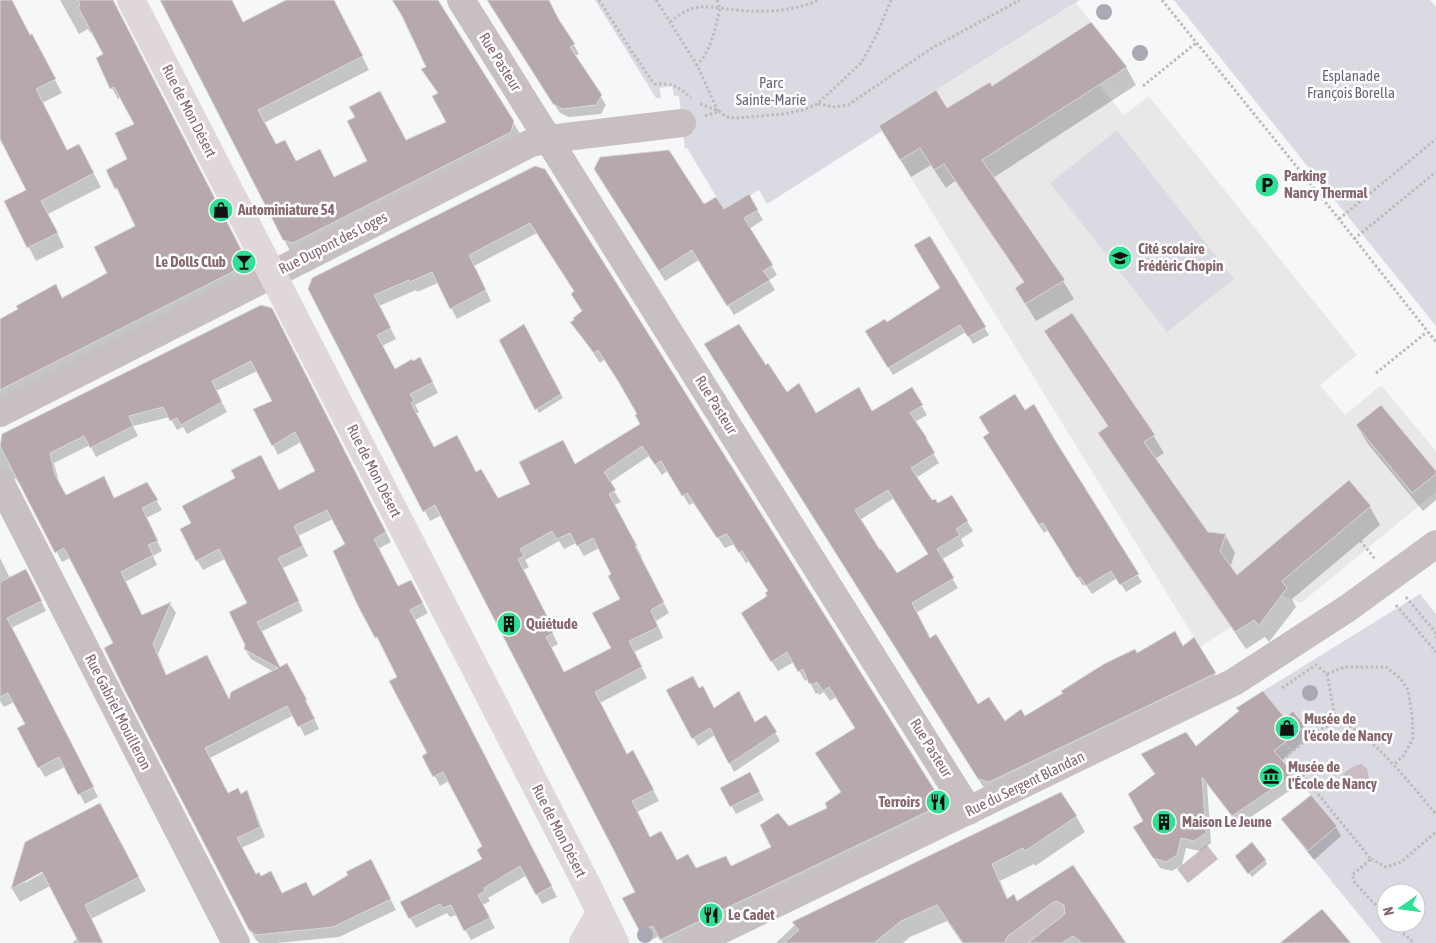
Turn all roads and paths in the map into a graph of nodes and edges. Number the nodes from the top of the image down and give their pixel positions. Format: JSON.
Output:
{"nodes":[{"id":1,"x":132,"y":0,"type":"edge"},
{"id":2,"x":461,"y":0,"type":"edge"},
{"id":3,"x":599,"y":0,"type":"edge"},
{"id":4,"x":656,"y":0,"type":"edge"},
{"id":5,"x":717,"y":0,"type":"edge"},
{"id":6,"x":818,"y":0,"type":"edge"},
{"id":7,"x":891,"y":0,"type":"edge"},
{"id":8,"x":1020,"y":0,"type":"edge"},
{"id":9,"x":1162,"y":0,"type":"edge"},
{"id":10,"x":720,"y":8,"type":"junction"},
{"id":11,"x":670,"y":22,"type":"junction"},
{"id":12,"x":1196,"y":43,"type":"junction"},
{"id":13,"x":697,"y":65,"type":"junction"},
{"id":14,"x":1143,"y":86,"type":"dead end"},
{"id":15,"x":817,"y":104,"type":"junction"},
{"id":16,"x":719,"y":111,"type":"junction"},
{"id":17,"x":682,"y":123,"type":"dead end"},
{"id":18,"x":549,"y":139,"type":"junction"},
{"id":19,"x":1436,"y":139,"type":"edge"},
{"id":20,"x":1436,"y":172,"type":"edge"},
{"id":21,"x":1339,"y":219,"type":"junction"},
{"id":22,"x":1354,"y":239,"type":"junction"},
{"id":23,"x":273,"y":274,"type":"junction"},
{"id":24,"x":1428,"y":332,"type":"junction"},
{"id":25,"x":1436,"y":342,"type":"edge"},
{"id":26,"x":1376,"y":374,"type":"dead end"},
{"id":27,"x":0,"y":414,"type":"edge"},
{"id":28,"x":0,"y":482,"type":"edge"},
{"id":29,"x":1371,"y":521,"type":"dead end"},
{"id":30,"x":1348,"y":526,"type":"dead end"},
{"id":31,"x":1355,"y":535,"type":"junction"},
{"id":32,"x":1362,"y":543,"type":"dead end"},
{"id":33,"x":1436,"y":544,"type":"edge"},
{"id":34,"x":1380,"y":584,"type":"junction"},
{"id":35,"x":1416,"y":608,"type":"dead end"},
{"id":36,"x":1436,"y":638,"type":"edge"},
{"id":37,"x":1436,"y":652,"type":"edge"},
{"id":38,"x":1327,"y":674,"type":"junction"},
{"id":39,"x":1282,"y":688,"type":"dead end"},
{"id":40,"x":1336,"y":722,"type":"junction"},
{"id":41,"x":1285,"y":743,"type":"dead end"},
{"id":42,"x":1291,"y":752,"type":"junction"},
{"id":43,"x":1394,"y":765,"type":"junction"},
{"id":44,"x":970,"y":811,"type":"junction"},
{"id":45,"x":1436,"y":814,"type":"edge"},
{"id":46,"x":1436,"y":832,"type":"edge"},
{"id":47,"x":1371,"y":859,"type":"junction"},
{"id":48,"x":1376,"y":905,"type":"edge"},
{"id":49,"x":1057,"y":910,"type":"dead end"},
{"id":50,"x":600,"y":912,"type":"junction"},
{"id":51,"x":1403,"y":933,"type":"edge"},
{"id":52,"x":236,"y":943,"type":"edge"},
{"id":53,"x":583,"y":943,"type":"edge"},
{"id":54,"x":615,"y":943,"type":"edge"},
{"id":55,"x":694,"y":943,"type":"edge"},
{"id":56,"x":1013,"y":943,"type":"edge"},
{"id":57,"x":1414,"y":943,"type":"edge"}],
"edges":[{"from":1,"to":23,"type":"main road","name":"Rue de Mon Désert"},
{"from":2,"to":18,"type":"street","name":"Rue Pasteur"},
{"from":3,"to":16,"type":"path"},
{"from":4,"to":11,"type":"path"},
{"from":5,"to":10,"type":"path"},
{"from":6,"to":10,"type":"path"},
{"from":7,"to":15,"type":"path"},
{"from":8,"to":15,"type":"path"},
{"from":9,"to":12,"type":"path"},
{"from":10,"to":11,"type":"path"},
{"from":10,"to":13,"type":"path"},
{"from":11,"to":13,"type":"path"},
{"from":12,"to":14,"type":"path"},
{"from":12,"to":21,"type":"path"},
{"from":13,"to":16,"type":"path"},
{"from":15,"to":16,"type":"path"},
{"from":17,"to":18,"type":"street","name":"Rue Dupont des Loges"},
{"from":18,"to":23,"type":"street","name":"Rue Dupont des Loges"},
{"from":18,"to":44,"type":"street","name":"Rue Pasteur"},
{"from":19,"to":21,"type":"path"},
{"from":20,"to":22,"type":"path"},
{"from":21,"to":22,"type":"path"},
{"from":22,"to":24,"type":"path"},
{"from":23,"to":27,"type":"street","name":"Rue Dupont des Loges"},
{"from":23,"to":50,"type":"main road","name":"Rue de Mon Désert"},
{"from":24,"to":25,"type":"path"},
{"from":24,"to":26,"type":"path"},
{"from":28,"to":52,"type":"street","name":"Rue Gabriel Mouilleron"},
{"from":29,"to":31,"type":"path"},
{"from":30,"to":31,"type":"path"},
{"from":31,"to":32,"type":"path"},
{"from":33,"to":34,"type":"street","name":"Rue du Sergent Blandan"},
{"from":34,"to":37,"type":"path"},
{"from":34,"to":44,"type":"street","name":"Rue du Sergent Blandan"},
{"from":35,"to":36,"type":"path"},
{"from":38,"to":39,"type":"path"},
{"from":38,"to":40,"type":"path"},
{"from":38,"to":43,"type":"path"},
{"from":40,"to":42,"type":"path"},
{"from":40,"to":43,"type":"path"},
{"from":41,"to":42,"type":"path"},
{"from":42,"to":47,"type":"path"},
{"from":43,"to":45,"type":"path"},
{"from":44,"to":55,"type":"street","name":"Rue du Sergent Blandan"},
{"from":46,"to":47,"type":"path"},
{"from":47,"to":48,"type":"path"},
{"from":49,"to":56,"type":"lane"},
{"from":50,"to":53,"type":"main road"},
{"from":50,"to":54,"type":"main road","name":"Rue de Mon Désert"},
{"from":51,"to":57,"type":"path"}]}
